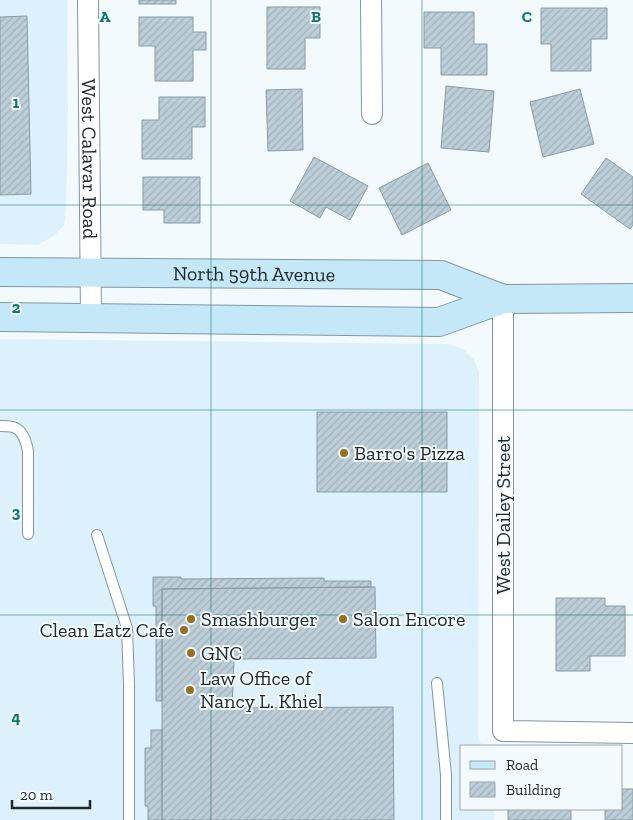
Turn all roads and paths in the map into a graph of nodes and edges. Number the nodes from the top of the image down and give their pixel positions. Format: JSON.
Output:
{"nodes":[{"id":1,"x":88,"y":0,"type":"edge"},
{"id":2,"x":371,"y":0,"type":"edge"},
{"id":3,"x":372,"y":114,"type":"dead end"},
{"id":4,"x":0,"y":272,"type":"edge"},
{"id":5,"x":90,"y":273,"type":"junction"},
{"id":6,"x":633,"y":298,"type":"edge"},
{"id":7,"x":503,"y":299,"type":"junction"},
{"id":8,"x":0,"y":317,"type":"edge"},
{"id":9,"x":91,"y":317,"type":"junction"},
{"id":10,"x":0,"y":426,"type":"edge"},
{"id":11,"x":28,"y":534,"type":"dead end"},
{"id":12,"x":97,"y":535,"type":"dead end"},
{"id":13,"x":437,"y":683,"type":"dead end"},
{"id":14,"x":633,"y":733,"type":"edge"},
{"id":15,"x":129,"y":820,"type":"edge"},
{"id":16,"x":446,"y":820,"type":"edge"}],
"edges":[{"from":1,"to":5,"type":"street","name":"West Calavar Road"},
{"from":2,"to":3,"type":"street"},
{"from":4,"to":5,"type":"main road","name":"North 59th Avenue"},
{"from":5,"to":7,"type":"main road","name":"North 59th Avenue"},
{"from":5,"to":9,"type":"street","name":"West Calavar Road"},
{"from":6,"to":7,"type":"main road","name":"North 59th Avenue"},
{"from":7,"to":9,"type":"main road","name":"North 59th Avenue"},
{"from":7,"to":14,"type":"street","name":"West Dailey Street"},
{"from":8,"to":9,"type":"main road","name":"North 59th Avenue"},
{"from":10,"to":11,"type":"lane"},
{"from":12,"to":15,"type":"lane"},
{"from":13,"to":16,"type":"lane"}]}
